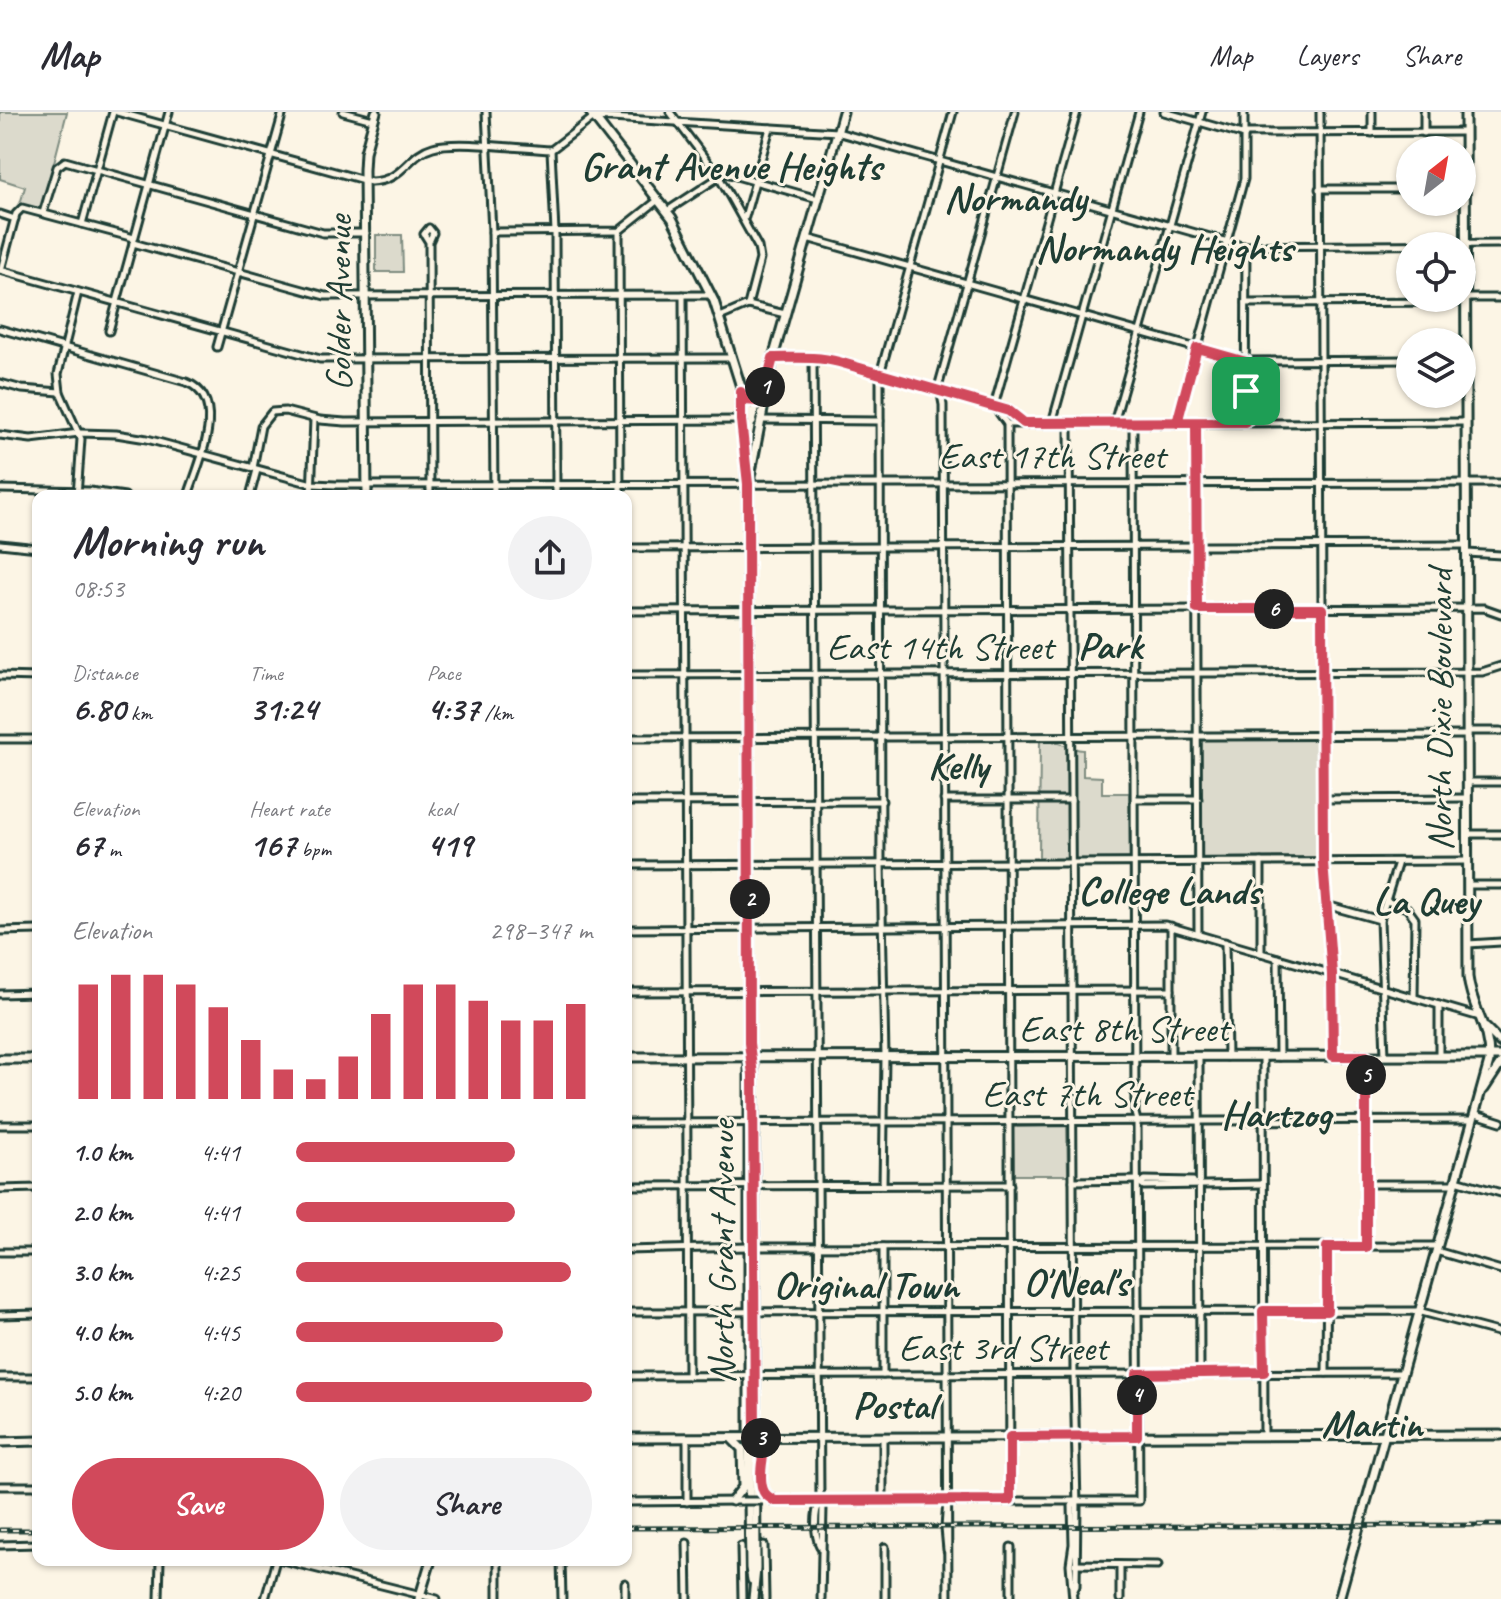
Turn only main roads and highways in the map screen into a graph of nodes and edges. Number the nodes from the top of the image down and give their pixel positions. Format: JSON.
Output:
{"nodes":[{"id":1,"x":843,"y":112,"type":"edge"},
{"id":2,"x":1465,"y":112,"type":"edge"},
{"id":3,"x":592,"y":114,"type":"edge"},
{"id":4,"x":374,"y":116,"type":"edge"},
{"id":5,"x":1465,"y":136,"type":"edge"},
{"id":6,"x":1465,"y":216,"type":"edge"},
{"id":7,"x":1465,"y":328,"type":"edge"},
{"id":8,"x":742,"y":396,"type":"junction"},
{"id":9,"x":761,"y":398,"type":"junction"},
{"id":10,"x":1466,"y":408,"type":"edge"},
{"id":11,"x":756,"y":422,"type":"junction"},
{"id":12,"x":746,"y":451,"type":"junction"},
{"id":13,"x":748,"y":484,"type":"junction"},
{"id":14,"x":367,"y":490,"type":"edge"},
{"id":15,"x":1486,"y":1028,"type":"junction"},
{"id":16,"x":1501,"y":1043,"type":"edge"},
{"id":17,"x":750,"y":1056,"type":"junction"},
{"id":18,"x":1501,"y":1056,"type":"edge"},
{"id":19,"x":632,"y":1057,"type":"edge"},
{"id":20,"x":1490,"y":1057,"type":"junction"},
{"id":21,"x":0,"y":1059,"type":"edge"},
{"id":22,"x":32,"y":1059,"type":"edge"},
{"id":23,"x":1501,"y":1063,"type":"edge"},
{"id":24,"x":1482,"y":1090,"type":"junction"},
{"id":25,"x":1501,"y":1435,"type":"edge"},
{"id":26,"x":1383,"y":1436,"type":"junction"},
{"id":27,"x":632,"y":1438,"type":"edge"},
{"id":28,"x":731,"y":1438,"type":"junction"},
{"id":29,"x":752,"y":1438,"type":"junction"},
{"id":30,"x":770,"y":1438,"type":"junction"},
{"id":31,"x":32,"y":1441,"type":"edge"},
{"id":32,"x":0,"y":1442,"type":"edge"},
{"id":33,"x":732,"y":1501,"type":"road end"},
{"id":34,"x":775,"y":1501,"type":"road end"},
{"id":35,"x":429,"y":1566,"type":"edge"},
{"id":36,"x":419,"y":1597,"type":"edge"},
{"id":37,"x":753,"y":1599,"type":"edge"},
{"id":38,"x":1339,"y":1599,"type":"edge"}],
"edges":[{"from":1,"to":9,"type":"main road"},
{"from":2,"to":5,"type":"main road","name":"North Dixie Boulevard"},
{"from":3,"to":8,"type":"main road"},
{"from":4,"to":14,"type":"main road","name":"Golder Avenue"},
{"from":6,"to":7,"type":"main road","name":"North Dixie Boulevard"},
{"from":8,"to":9,"type":"main road"},
{"from":8,"to":11,"type":"main road"},
{"from":8,"to":12,"type":"main road"},
{"from":9,"to":11,"type":"main road"},
{"from":10,"to":15,"type":"main road","name":"North Dixie Boulevard"},
{"from":11,"to":12,"type":"main road"},
{"from":11,"to":13,"type":"main road","name":"North Grant Avenue"},
{"from":12,"to":13,"type":"main road","name":"North Grant Avenue"},
{"from":13,"to":17,"type":"main road","name":"North Grant Avenue"},
{"from":15,"to":16,"type":"main road"},
{"from":15,"to":20,"type":"main road","name":"North Dixie Boulevard"},
{"from":17,"to":19,"type":"main road","name":"East 8th Street"},
{"from":17,"to":20,"type":"main road","name":"East 8th Street"},
{"from":17,"to":29,"type":"main road","name":"North Grant Avenue"},
{"from":18,"to":20,"type":"main road","name":"East 8th Street"},
{"from":20,"to":24,"type":"main road","name":"North Dixie Boulevard"},
{"from":21,"to":22,"type":"main road"},
{"from":23,"to":24,"type":"main road"},
{"from":24,"to":26,"type":"main road","name":"North Dixie Boulevard"},
{"from":25,"to":26,"type":"main road"},
{"from":26,"to":30,"type":"main road"},
{"from":26,"to":38,"type":"main road","name":"North Dixie Boulevard"},
{"from":27,"to":28,"type":"main road"},
{"from":28,"to":29,"type":"main road"},
{"from":28,"to":33,"type":"main road"},
{"from":29,"to":30,"type":"main road"},
{"from":29,"to":37,"type":"main road","name":"North Grant Avenue"},
{"from":30,"to":34,"type":"main road"},
{"from":31,"to":32,"type":"main road"},
{"from":35,"to":36,"type":"main road"}]}
